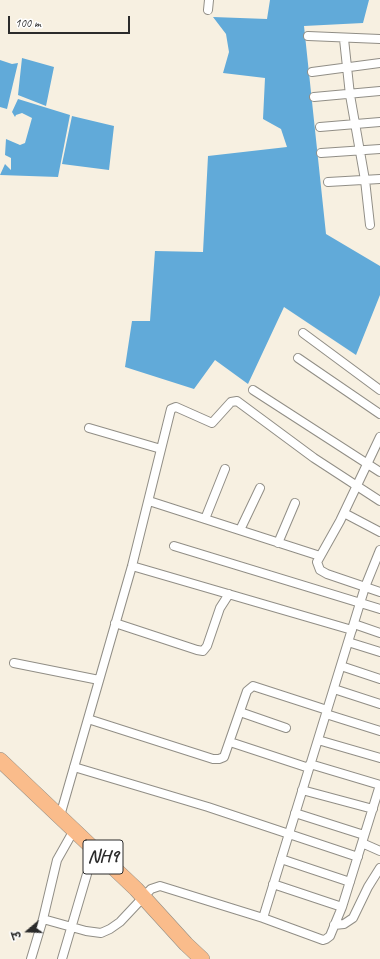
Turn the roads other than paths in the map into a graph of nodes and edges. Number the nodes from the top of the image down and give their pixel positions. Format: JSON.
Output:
{"nodes":[{"id":1,"x":209,"y":0,"type":"edge"},
{"id":2,"x":208,"y":10,"type":"dead end"},
{"id":3,"x":308,"y":36,"type":"dead end"},
{"id":4,"x":344,"y":39,"type":"junction"},
{"id":5,"x":380,"y":39,"type":"edge"},
{"id":6,"x":380,"y":63,"type":"edge"},
{"id":7,"x":347,"y":67,"type":"junction"},
{"id":8,"x":312,"y":72,"type":"dead end"},
{"id":9,"x":380,"y":91,"type":"edge"},
{"id":10,"x":350,"y":95,"type":"junction"},
{"id":11,"x":314,"y":97,"type":"dead end"},
{"id":12,"x":380,"y":122,"type":"edge"},
{"id":13,"x":355,"y":124,"type":"junction"},
{"id":14,"x":320,"y":127,"type":"dead end"},
{"id":15,"x":380,"y":149,"type":"edge"},
{"id":16,"x":360,"y":152,"type":"junction"},
{"id":17,"x":321,"y":153,"type":"dead end"},
{"id":18,"x":380,"y":179,"type":"edge"},
{"id":19,"x":365,"y":180,"type":"junction"},
{"id":20,"x":328,"y":182,"type":"dead end"},
{"id":21,"x":370,"y":225,"type":"dead end"},
{"id":22,"x":303,"y":333,"type":"dead end"},
{"id":23,"x":298,"y":358,"type":"dead end"},
{"id":24,"x":253,"y":390,"type":"dead end"},
{"id":25,"x":380,"y":390,"type":"edge"},
{"id":26,"x":380,"y":414,"type":"edge"},
{"id":27,"x":89,"y":428,"type":"dead end"},
{"id":28,"x":380,"y":437,"type":"edge"},
{"id":29,"x":161,"y":449,"type":"junction"},
{"id":30,"x":366,"y":464,"type":"junction"},
{"id":31,"x":225,"y":469,"type":"dead end"},
{"id":32,"x":380,"y":472,"type":"edge"},
{"id":33,"x":355,"y":486,"type":"junction"},
{"id":34,"x":260,"y":488,"type":"dead end"},
{"id":35,"x":149,"y":501,"type":"junction"},
{"id":36,"x":380,"y":501,"type":"edge"},
{"id":37,"x":295,"y":503,"type":"dead end"},
{"id":38,"x":344,"y":513,"type":"junction"},
{"id":39,"x":205,"y":519,"type":"junction"},
{"id":40,"x":240,"y":530,"type":"junction"},
{"id":41,"x":380,"y":532,"type":"edge"},
{"id":42,"x":278,"y":543,"type":"junction"},
{"id":43,"x":174,"y":546,"type":"dead end"},
{"id":44,"x":380,"y":550,"type":"edge"},
{"id":45,"x":320,"y":556,"type":"junction"},
{"id":46,"x":132,"y":566,"type":"junction"},
{"id":47,"x":365,"y":587,"type":"junction"},
{"id":48,"x":380,"y":592,"type":"edge"},
{"id":49,"x":229,"y":594,"type":"junction"},
{"id":50,"x":360,"y":603,"type":"junction"},
{"id":51,"x":380,"y":609,"type":"edge"},
{"id":52,"x":115,"y":623,"type":"junction"},
{"id":53,"x":353,"y":627,"type":"junction"},
{"id":54,"x":380,"y":633,"type":"edge"},
{"id":55,"x":348,"y":642,"type":"junction"},
{"id":56,"x":380,"y":652,"type":"edge"},
{"id":57,"x":14,"y":663,"type":"dead end"},
{"id":58,"x":341,"y":666,"type":"junction"},
{"id":59,"x":380,"y":679,"type":"edge"},
{"id":60,"x":99,"y":680,"type":"junction"},
{"id":61,"x":334,"y":689,"type":"junction"},
{"id":62,"x":380,"y":704,"type":"edge"},
{"id":63,"x":240,"y":712,"type":"junction"},
{"id":64,"x":326,"y":712,"type":"junction"},
{"id":65,"x":88,"y":719,"type":"junction"},
{"id":66,"x":286,"y":728,"type":"dead end"},
{"id":67,"x":380,"y":730,"type":"edge"},
{"id":68,"x":318,"y":740,"type":"junction"},
{"id":69,"x":230,"y":742,"type":"junction"},
{"id":70,"x":380,"y":758,"type":"edge"},
{"id":71,"x":0,"y":760,"type":"edge"},
{"id":72,"x":310,"y":766,"type":"junction"},
{"id":73,"x":74,"y":767,"type":"junction"},
{"id":74,"x":380,"y":785,"type":"edge"},
{"id":75,"x":302,"y":790,"type":"junction"},
{"id":76,"x":373,"y":809,"type":"junction"},
{"id":77,"x":295,"y":813,"type":"junction"},
{"id":78,"x":60,"y":816,"type":"junction"},
{"id":79,"x":74,"y":830,"type":"junction"},
{"id":80,"x":289,"y":834,"type":"junction"},
{"id":81,"x":363,"y":839,"type":"junction"},
{"id":82,"x":380,"y":851,"type":"edge"},
{"id":83,"x":358,"y":856,"type":"junction"},
{"id":84,"x":281,"y":859,"type":"junction"},
{"id":85,"x":380,"y":868,"type":"edge"},
{"id":86,"x":87,"y":874,"type":"dead end"},
{"id":87,"x":350,"y":882,"type":"junction"},
{"id":88,"x":273,"y":884,"type":"junction"},
{"id":89,"x":143,"y":896,"type":"junction"},
{"id":90,"x":342,"y":907,"type":"junction"},
{"id":91,"x":262,"y":918,"type":"junction"},
{"id":92,"x":44,"y":919,"type":"junction"},
{"id":93,"x":334,"y":925,"type":"junction"},
{"id":94,"x":71,"y":927,"type":"junction"},
{"id":95,"x":31,"y":959,"type":"edge"},
{"id":96,"x":62,"y":959,"type":"edge"},
{"id":97,"x":202,"y":959,"type":"edge"}],
"edges":[{"from":1,"to":2,"type":"street"},
{"from":3,"to":4,"type":"street"},
{"from":4,"to":5,"type":"street"},
{"from":4,"to":7,"type":"street"},
{"from":6,"to":7,"type":"street"},
{"from":7,"to":8,"type":"street"},
{"from":7,"to":10,"type":"street"},
{"from":9,"to":10,"type":"street"},
{"from":10,"to":11,"type":"street"},
{"from":10,"to":13,"type":"street"},
{"from":12,"to":13,"type":"street"},
{"from":13,"to":14,"type":"street"},
{"from":13,"to":16,"type":"street"},
{"from":15,"to":16,"type":"street"},
{"from":16,"to":17,"type":"street"},
{"from":16,"to":19,"type":"street"},
{"from":18,"to":19,"type":"street"},
{"from":19,"to":20,"type":"street"},
{"from":19,"to":21,"type":"street"},
{"from":22,"to":25,"type":"street"},
{"from":23,"to":26,"type":"street"},
{"from":24,"to":30,"type":"street"},
{"from":27,"to":29,"type":"street"},
{"from":28,"to":30,"type":"street"},
{"from":29,"to":33,"type":"street"},
{"from":29,"to":35,"type":"street"},
{"from":30,"to":32,"type":"street"},
{"from":30,"to":33,"type":"street"},
{"from":31,"to":39,"type":"street"},
{"from":33,"to":36,"type":"street"},
{"from":33,"to":38,"type":"street"},
{"from":34,"to":40,"type":"street"},
{"from":35,"to":39,"type":"street"},
{"from":35,"to":46,"type":"street"},
{"from":37,"to":42,"type":"street"},
{"from":38,"to":41,"type":"street"},
{"from":38,"to":45,"type":"street"},
{"from":39,"to":40,"type":"street"},
{"from":40,"to":42,"type":"street"},
{"from":42,"to":45,"type":"street"},
{"from":43,"to":50,"type":"street"},
{"from":44,"to":47,"type":"street"},
{"from":45,"to":47,"type":"street"},
{"from":46,"to":49,"type":"street"},
{"from":46,"to":52,"type":"street"},
{"from":47,"to":48,"type":"street"},
{"from":47,"to":50,"type":"street"},
{"from":49,"to":52,"type":"street"},
{"from":49,"to":53,"type":"street"},
{"from":50,"to":51,"type":"street"},
{"from":50,"to":53,"type":"street"},
{"from":52,"to":60,"type":"street"},
{"from":53,"to":54,"type":"street"},
{"from":53,"to":55,"type":"street"},
{"from":55,"to":56,"type":"street"},
{"from":55,"to":58,"type":"street"},
{"from":57,"to":60,"type":"street"},
{"from":58,"to":59,"type":"street"},
{"from":58,"to":61,"type":"street"},
{"from":60,"to":65,"type":"street"},
{"from":61,"to":62,"type":"street"},
{"from":61,"to":64,"type":"street"},
{"from":63,"to":64,"type":"street"},
{"from":63,"to":66,"type":"street"},
{"from":63,"to":69,"type":"street"},
{"from":64,"to":67,"type":"street"},
{"from":64,"to":68,"type":"street"},
{"from":65,"to":69,"type":"street"},
{"from":65,"to":73,"type":"street"},
{"from":68,"to":70,"type":"street"},
{"from":68,"to":72,"type":"street"},
{"from":69,"to":72,"type":"street"},
{"from":71,"to":78,"type":"highway","number":"NH9"},
{"from":72,"to":74,"type":"street"},
{"from":72,"to":75,"type":"street"},
{"from":73,"to":78,"type":"street"},
{"from":73,"to":80,"type":"street"},
{"from":74,"to":76,"type":"street"},
{"from":75,"to":76,"type":"street"},
{"from":75,"to":77,"type":"street"},
{"from":76,"to":81,"type":"street"},
{"from":77,"to":80,"type":"street"},
{"from":77,"to":81,"type":"street"},
{"from":78,"to":79,"type":"highway","number":"NH9"},
{"from":79,"to":89,"type":"highway","number":"NH9"},
{"from":79,"to":92,"type":"street"},
{"from":80,"to":83,"type":"street"},
{"from":80,"to":84,"type":"street"},
{"from":81,"to":82,"type":"street"},
{"from":81,"to":83,"type":"street"},
{"from":83,"to":87,"type":"street"},
{"from":84,"to":87,"type":"street"},
{"from":84,"to":88,"type":"street"},
{"from":85,"to":93,"type":"street"},
{"from":86,"to":94,"type":"street"},
{"from":87,"to":90,"type":"street"},
{"from":88,"to":90,"type":"street"},
{"from":88,"to":91,"type":"street"},
{"from":89,"to":91,"type":"street"},
{"from":89,"to":94,"type":"street"},
{"from":89,"to":97,"type":"highway","number":"NH9"},
{"from":90,"to":93,"type":"street"},
{"from":91,"to":93,"type":"street"},
{"from":92,"to":94,"type":"street"},
{"from":92,"to":95,"type":"street"},
{"from":94,"to":96,"type":"street"}]}
